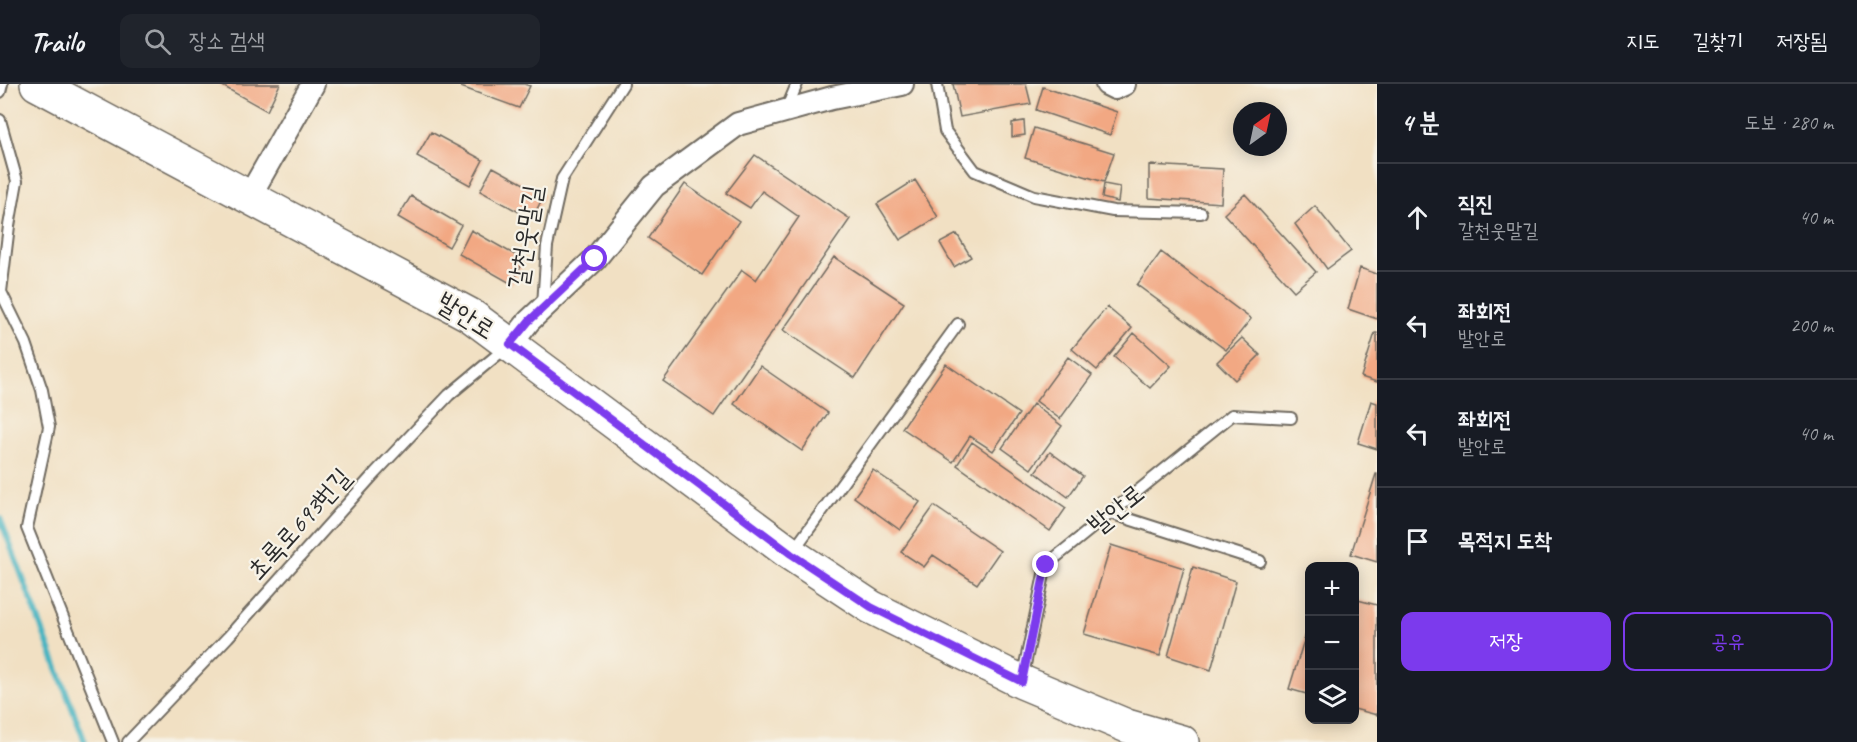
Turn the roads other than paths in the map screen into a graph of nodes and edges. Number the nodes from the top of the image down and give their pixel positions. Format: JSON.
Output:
{"nodes":[{"id":1,"x":2,"y":84,"type":"edge"},
{"id":2,"x":37,"y":84,"type":"edge"},
{"id":3,"x":313,"y":84,"type":"edge"},
{"id":4,"x":622,"y":84,"type":"edge"},
{"id":5,"x":797,"y":84,"type":"edge"},
{"id":6,"x":902,"y":84,"type":"edge"},
{"id":7,"x":937,"y":84,"type":"edge"},
{"id":8,"x":1107,"y":84,"type":"edge"},
{"id":9,"x":1124,"y":84,"type":"edge"},
{"id":10,"x":0,"y":92,"type":"edge"},
{"id":11,"x":786,"y":111,"type":"junction"},
{"id":12,"x":0,"y":120,"type":"edge"},
{"id":13,"x":249,"y":197,"type":"junction"},
{"id":14,"x":1200,"y":213,"type":"dead end"},
{"id":15,"x":543,"y":308,"type":"junction"},
{"id":16,"x":958,"y":324,"type":"dead end"},
{"id":17,"x":510,"y":344,"type":"junction"},
{"id":18,"x":1291,"y":418,"type":"dead end"},
{"id":19,"x":1110,"y":513,"type":"junction"},
{"id":20,"x":791,"y":554,"type":"junction"},
{"id":21,"x":1260,"y":561,"type":"dead end"},
{"id":22,"x":1022,"y":682,"type":"junction"},
{"id":23,"x":1146,"y":737,"type":"edge"},
{"id":24,"x":113,"y":742,"type":"edge"},
{"id":25,"x":128,"y":742,"type":"edge"},
{"id":26,"x":1182,"y":742,"type":"edge"}],
"edges":[{"from":1,"to":10,"type":"lane"},
{"from":2,"to":13,"type":"main road","name":"발안로"},
{"from":3,"to":13,"type":"street"},
{"from":4,"to":15,"type":"lane","name":"갈천웃말길"},
{"from":5,"to":11,"type":"lane"},
{"from":6,"to":11,"type":"street","name":"갈천웃말길"},
{"from":7,"to":14,"type":"lane"},
{"from":8,"to":9,"type":"street"},
{"from":11,"to":15,"type":"street","name":"갈천웃말길"},
{"from":12,"to":24,"type":"lane"},
{"from":13,"to":17,"type":"main road","name":"발안로"},
{"from":15,"to":17,"type":"street","name":"갈천웃말길"},
{"from":16,"to":20,"type":"lane"},
{"from":17,"to":20,"type":"main road","name":"발안로"},
{"from":17,"to":25,"type":"lane","name":"초록로693번길"},
{"from":18,"to":19,"type":"lane","name":"발안로"},
{"from":19,"to":21,"type":"lane"},
{"from":19,"to":22,"type":"lane","name":"발안로"},
{"from":20,"to":22,"type":"main road","name":"발안로"},
{"from":22,"to":23,"type":"main road","name":"발안로"},
{"from":23,"to":26,"type":"main road","name":"발안로"}]}
